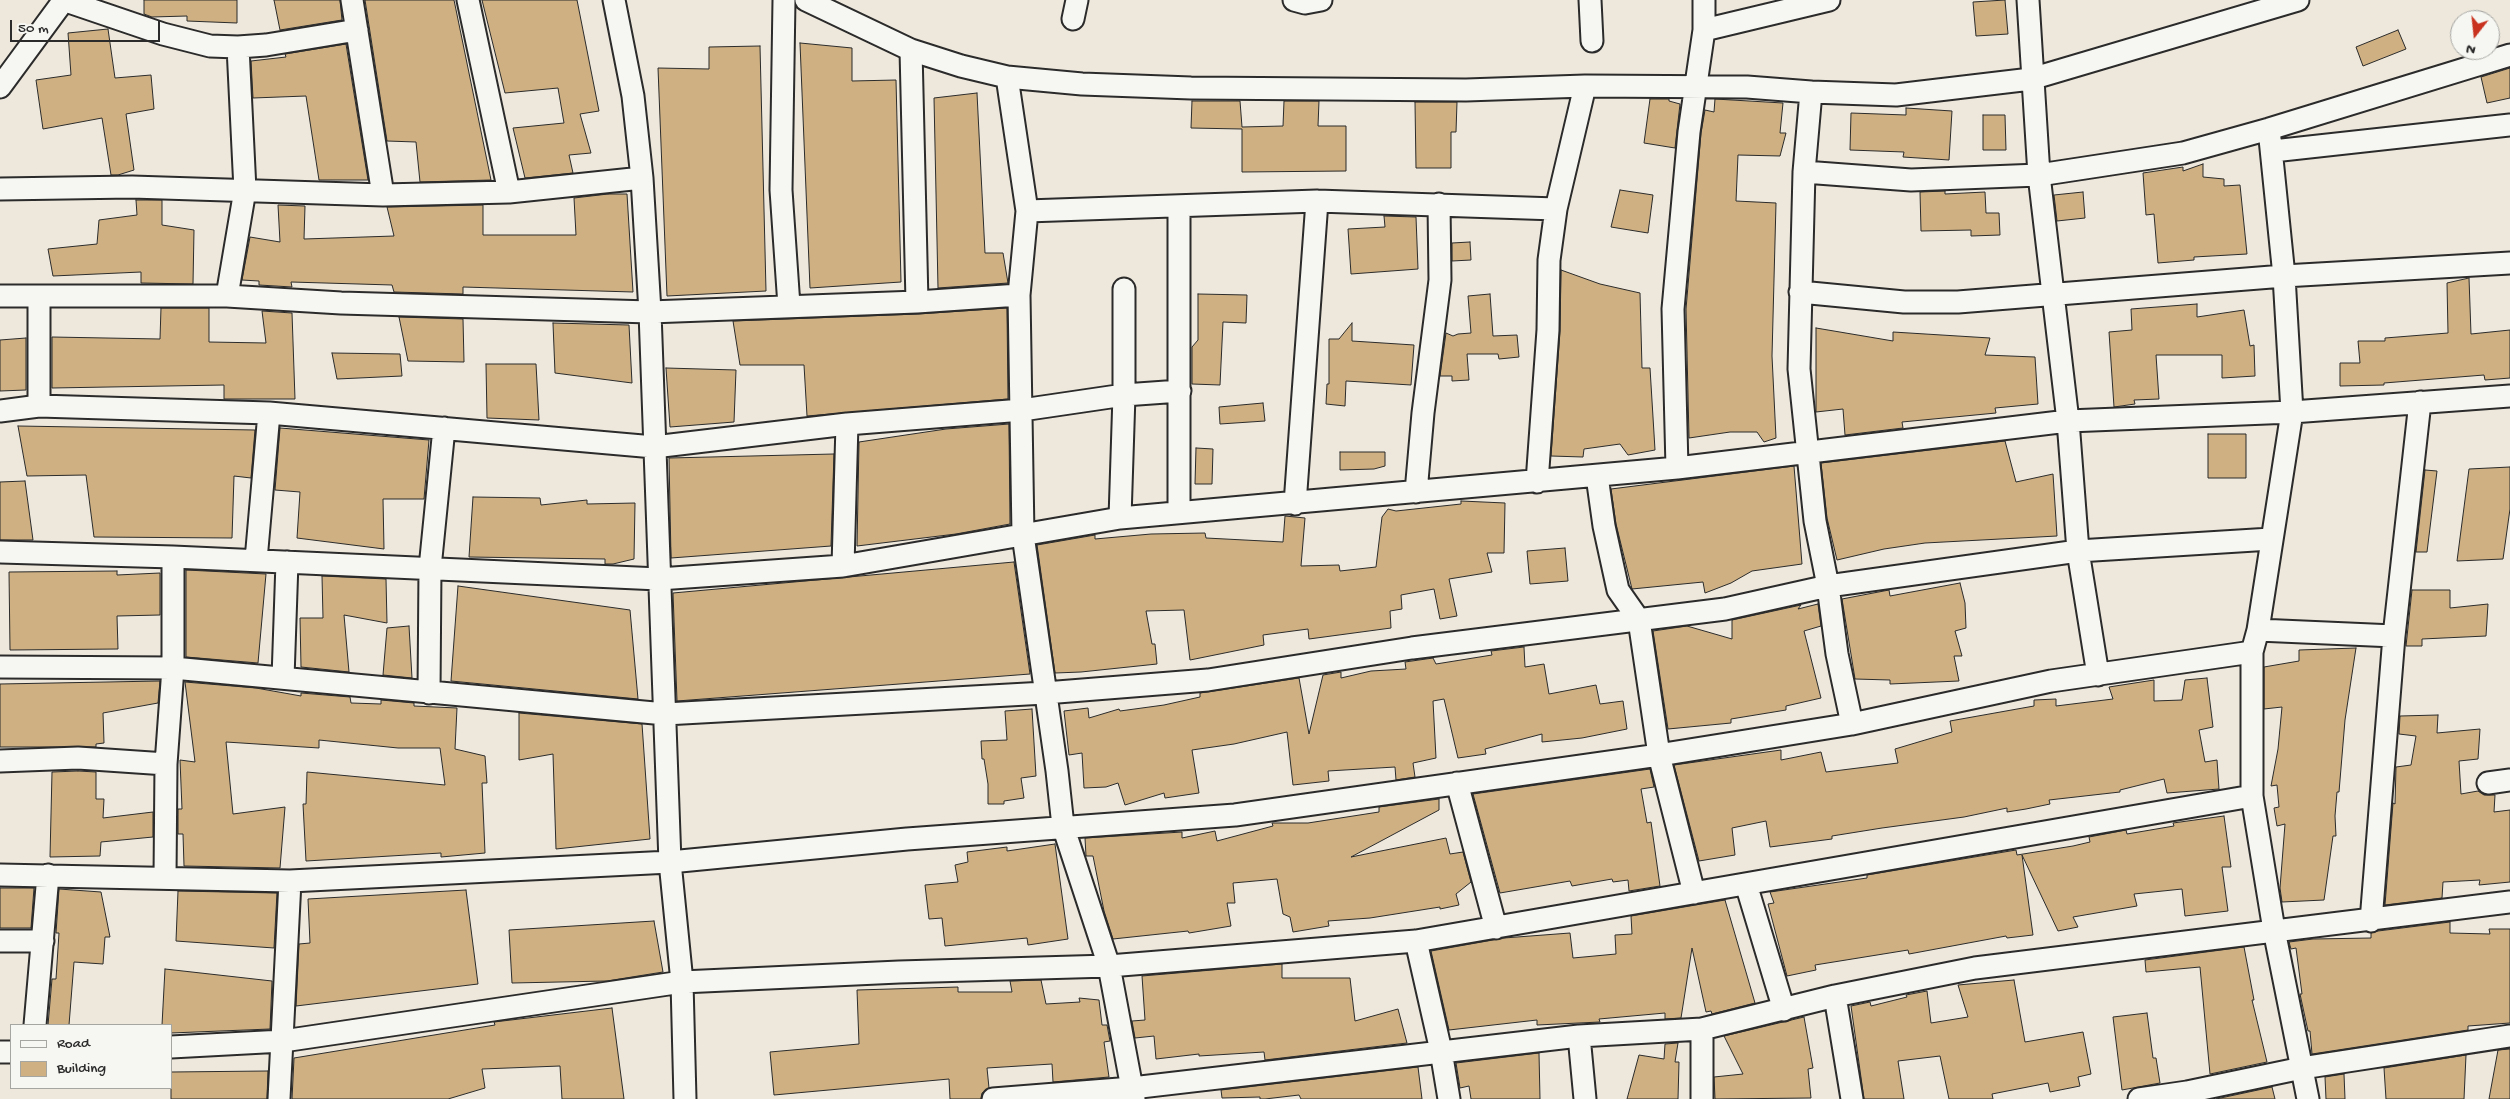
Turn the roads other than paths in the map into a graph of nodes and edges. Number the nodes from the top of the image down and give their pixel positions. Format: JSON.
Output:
{"nodes":[{"id":1,"x":63,"y":0,"type":"edge"},
{"id":2,"x":352,"y":0,"type":"edge"},
{"id":3,"x":468,"y":0,"type":"edge"},
{"id":4,"x":614,"y":0,"type":"edge"},
{"id":5,"x":784,"y":0,"type":"edge"},
{"id":6,"x":806,"y":0,"type":"edge"},
{"id":7,"x":1294,"y":0,"type":"edge"},
{"id":8,"x":1321,"y":0,"type":"edge"},
{"id":9,"x":1590,"y":0,"type":"edge"},
{"id":10,"x":1704,"y":0,"type":"edge"},
{"id":11,"x":1829,"y":0,"type":"edge"},
{"id":12,"x":2028,"y":0,"type":"edge"},
{"id":13,"x":2298,"y":0,"type":"edge"},
{"id":14,"x":357,"y":30,"type":"junction"},
{"id":15,"x":1704,"y":30,"type":"junction"},
{"id":16,"x":1592,"y":41,"type":"dead end"},
{"id":17,"x":238,"y":47,"type":"junction"},
{"id":18,"x":911,"y":50,"type":"junction"},
{"id":19,"x":2510,"y":55,"type":"edge"},
{"id":20,"x":1007,"y":77,"type":"junction"},
{"id":21,"x":2032,"y":79,"type":"junction"},
{"id":22,"x":1585,"y":86,"type":"junction"},
{"id":23,"x":0,"y":87,"type":"edge"},
{"id":24,"x":1696,"y":87,"type":"junction"},
{"id":25,"x":1811,"y":92,"type":"junction"},
{"id":26,"x":2510,"y":125,"type":"edge"},
{"id":27,"x":2269,"y":129,"type":"junction"},
{"id":28,"x":2273,"y":151,"type":"junction"},
{"id":29,"x":1804,"y":172,"type":"junction"},
{"id":30,"x":2039,"y":175,"type":"junction"},
{"id":31,"x":642,"y":178,"type":"junction"},
{"id":32,"x":0,"y":189,"type":"edge"},
{"id":33,"x":244,"y":190,"type":"junction"},
{"id":34,"x":509,"y":192,"type":"junction"},
{"id":35,"x":383,"y":195,"type":"junction"},
{"id":36,"x":1317,"y":201,"type":"junction"},
{"id":37,"x":1439,"y":204,"type":"junction"},
{"id":38,"x":1179,"y":206,"type":"junction"},
{"id":39,"x":1556,"y":209,"type":"junction"},
{"id":40,"x":1027,"y":211,"type":"junction"},
{"id":41,"x":2510,"y":263,"type":"edge"},
{"id":42,"x":2284,"y":276,"type":"junction"},
{"id":43,"x":1124,"y":289,"type":"dead end"},
{"id":44,"x":1800,"y":292,"type":"junction"},
{"id":45,"x":2052,"y":294,"type":"junction"},
{"id":46,"x":1018,"y":295,"type":"junction"},
{"id":47,"x":0,"y":296,"type":"edge"},
{"id":48,"x":39,"y":296,"type":"junction"},
{"id":49,"x":227,"y":296,"type":"junction"},
{"id":50,"x":917,"y":302,"type":"junction"},
{"id":51,"x":789,"y":306,"type":"junction"},
{"id":52,"x":650,"y":312,"type":"junction"},
{"id":53,"x":1180,"y":391,"type":"junction"},
{"id":54,"x":1124,"y":395,"type":"junction"},
{"id":55,"x":2510,"y":396,"type":"edge"},
{"id":56,"x":2420,"y":402,"type":"junction"},
{"id":57,"x":39,"y":406,"type":"junction"},
{"id":58,"x":1022,"y":410,"type":"junction"},
{"id":59,"x":0,"y":411,"type":"edge"},
{"id":60,"x":2292,"y":412,"type":"junction"},
{"id":61,"x":269,"y":413,"type":"junction"},
{"id":62,"x":2068,"y":421,"type":"junction"},
{"id":63,"x":847,"y":424,"type":"junction"},
{"id":64,"x":444,"y":428,"type":"junction"},
{"id":65,"x":654,"y":447,"type":"junction"},
{"id":66,"x":1808,"y":454,"type":"junction"},
{"id":67,"x":1677,"y":468,"type":"junction"},
{"id":68,"x":1597,"y":476,"type":"junction"},
{"id":69,"x":1537,"y":482,"type":"junction"},
{"id":70,"x":1416,"y":492,"type":"junction"},
{"id":71,"x":1295,"y":504,"type":"junction"},
{"id":72,"x":1179,"y":512,"type":"junction"},
{"id":73,"x":1120,"y":518,"type":"junction"},
{"id":74,"x":1023,"y":536,"type":"junction"},
{"id":75,"x":2271,"y":539,"type":"junction"},
{"id":76,"x":2078,"y":551,"type":"junction"},
{"id":77,"x":0,"y":552,"type":"edge"},
{"id":78,"x":173,"y":557,"type":"junction"},
{"id":79,"x":256,"y":560,"type":"junction"},
{"id":80,"x":287,"y":562,"type":"junction"},
{"id":81,"x":843,"y":566,"type":"junction"},
{"id":82,"x":430,"y":568,"type":"junction"},
{"id":83,"x":659,"y":579,"type":"junction"},
{"id":84,"x":1828,"y":586,"type":"junction"},
{"id":85,"x":1639,"y":620,"type":"junction"},
{"id":86,"x":2258,"y":630,"type":"junction"},
{"id":87,"x":2394,"y":636,"type":"junction"},
{"id":88,"x":2252,"y":652,"type":"junction"},
{"id":89,"x":0,"y":667,"type":"edge"},
{"id":90,"x":173,"y":668,"type":"junction"},
{"id":91,"x":2098,"y":675,"type":"junction"},
{"id":92,"x":283,"y":678,"type":"junction"},
{"id":93,"x":430,"y":693,"type":"junction"},
{"id":94,"x":1045,"y":694,"type":"junction"},
{"id":95,"x":665,"y":714,"type":"junction"},
{"id":96,"x":1852,"y":724,"type":"junction"},
{"id":97,"x":1659,"y":755,"type":"junction"},
{"id":98,"x":0,"y":761,"type":"edge"},
{"id":99,"x":166,"y":764,"type":"junction"},
{"id":100,"x":2510,"y":780,"type":"edge"},
{"id":101,"x":1457,"y":783,"type":"junction"},
{"id":102,"x":2488,"y":783,"type":"dead end"},
{"id":103,"x":2252,"y":796,"type":"junction"},
{"id":104,"x":1063,"y":826,"type":"junction"},
{"id":105,"x":670,"y":862,"type":"junction"},
{"id":106,"x":0,"y":875,"type":"edge"},
{"id":107,"x":48,"y":875,"type":"junction"},
{"id":108,"x":165,"y":877,"type":"junction"},
{"id":109,"x":290,"y":880,"type":"junction"},
{"id":110,"x":1746,"y":884,"type":"junction"},
{"id":111,"x":1694,"y":893,"type":"junction"},
{"id":112,"x":2510,"y":902,"type":"edge"},
{"id":113,"x":2371,"y":921,"type":"junction"},
{"id":114,"x":1496,"y":928,"type":"junction"},
{"id":115,"x":2274,"y":930,"type":"junction"},
{"id":116,"x":0,"y":941,"type":"edge"},
{"id":117,"x":1416,"y":941,"type":"junction"},
{"id":118,"x":43,"y":942,"type":"junction"},
{"id":119,"x":1108,"y":966,"type":"junction"},
{"id":120,"x":682,"y":982,"type":"junction"},
{"id":121,"x":1835,"y":996,"type":"junction"},
{"id":122,"x":1784,"y":1010,"type":"junction"},
{"id":123,"x":35,"y":1024,"type":"edge"},
{"id":124,"x":1702,"y":1029,"type":"junction"},
{"id":125,"x":1580,"y":1036,"type":"junction"},
{"id":126,"x":2510,"y":1036,"type":"edge"},
{"id":127,"x":283,"y":1042,"type":"junction"},
{"id":128,"x":172,"y":1046,"type":"edge"},
{"id":129,"x":1441,"y":1051,"type":"junction"},
{"id":130,"x":2302,"y":1068,"type":"junction"},
{"id":131,"x":1133,"y":1093,"type":"edge"},
{"id":132,"x":279,"y":1099,"type":"edge"},
{"id":133,"x":685,"y":1099,"type":"edge"},
{"id":134,"x":993,"y":1099,"type":"edge"},
{"id":135,"x":1449,"y":1099,"type":"edge"},
{"id":136,"x":1585,"y":1099,"type":"edge"},
{"id":137,"x":1702,"y":1099,"type":"edge"},
{"id":138,"x":1852,"y":1099,"type":"edge"},
{"id":139,"x":2139,"y":1099,"type":"edge"},
{"id":140,"x":2308,"y":1099,"type":"edge"}],
"edges":[{"from":1,"to":17,"type":"street"},
{"from":1,"to":23,"type":"street"},
{"from":2,"to":14,"type":"street"},
{"from":3,"to":34,"type":"street"},
{"from":4,"to":31,"type":"street"},
{"from":5,"to":51,"type":"street"},
{"from":6,"to":18,"type":"street"},
{"from":7,"to":8,"type":"street"},
{"from":9,"to":16,"type":"street"},
{"from":10,"to":15,"type":"street"},
{"from":11,"to":15,"type":"street"},
{"from":12,"to":21,"type":"street"},
{"from":13,"to":21,"type":"street"},
{"from":14,"to":17,"type":"street"},
{"from":14,"to":35,"type":"street"},
{"from":15,"to":24,"type":"street"},
{"from":17,"to":33,"type":"street"},
{"from":18,"to":20,"type":"street"},
{"from":18,"to":50,"type":"street"},
{"from":19,"to":27,"type":"street"},
{"from":20,"to":22,"type":"street"},
{"from":20,"to":40,"type":"street"},
{"from":21,"to":25,"type":"street"},
{"from":21,"to":30,"type":"street"},
{"from":22,"to":24,"type":"street"},
{"from":22,"to":39,"type":"street"},
{"from":24,"to":25,"type":"street"},
{"from":24,"to":67,"type":"street"},
{"from":25,"to":29,"type":"street"},
{"from":26,"to":28,"type":"street"},
{"from":27,"to":28,"type":"street"},
{"from":27,"to":30,"type":"street"},
{"from":28,"to":42,"type":"street"},
{"from":29,"to":30,"type":"street"},
{"from":29,"to":44,"type":"street"},
{"from":30,"to":45,"type":"street"},
{"from":31,"to":34,"type":"street"},
{"from":31,"to":52,"type":"street"},
{"from":32,"to":33,"type":"street"},
{"from":33,"to":35,"type":"street"},
{"from":33,"to":49,"type":"street"},
{"from":34,"to":35,"type":"street"},
{"from":36,"to":37,"type":"street"},
{"from":36,"to":38,"type":"street"},
{"from":36,"to":71,"type":"street"},
{"from":37,"to":39,"type":"street"},
{"from":37,"to":70,"type":"street"},
{"from":38,"to":40,"type":"street"},
{"from":38,"to":53,"type":"street"},
{"from":39,"to":69,"type":"street"},
{"from":40,"to":46,"type":"street"},
{"from":41,"to":42,"type":"street"},
{"from":42,"to":45,"type":"street"},
{"from":42,"to":60,"type":"street"},
{"from":43,"to":54,"type":"street"},
{"from":44,"to":45,"type":"street"},
{"from":44,"to":66,"type":"street"},
{"from":45,"to":62,"type":"street"},
{"from":46,"to":50,"type":"street"},
{"from":46,"to":58,"type":"street"},
{"from":47,"to":48,"type":"street"},
{"from":48,"to":49,"type":"street"},
{"from":48,"to":57,"type":"street"},
{"from":49,"to":52,"type":"street"},
{"from":50,"to":51,"type":"street"},
{"from":51,"to":52,"type":"street"},
{"from":52,"to":65,"type":"street"},
{"from":53,"to":54,"type":"street"},
{"from":53,"to":72,"type":"street"},
{"from":54,"to":58,"type":"street"},
{"from":54,"to":73,"type":"street"},
{"from":55,"to":56,"type":"street"},
{"from":56,"to":60,"type":"street"},
{"from":56,"to":87,"type":"street"},
{"from":57,"to":59,"type":"street"},
{"from":57,"to":61,"type":"street"},
{"from":58,"to":63,"type":"street"},
{"from":58,"to":74,"type":"street"},
{"from":60,"to":62,"type":"street"},
{"from":60,"to":75,"type":"street"},
{"from":61,"to":64,"type":"street"},
{"from":61,"to":79,"type":"street"},
{"from":62,"to":66,"type":"street"},
{"from":62,"to":76,"type":"street"},
{"from":63,"to":65,"type":"street"},
{"from":63,"to":81,"type":"street"},
{"from":64,"to":65,"type":"street"},
{"from":64,"to":82,"type":"street"},
{"from":65,"to":83,"type":"street"},
{"from":66,"to":67,"type":"street"},
{"from":66,"to":84,"type":"street"},
{"from":67,"to":68,"type":"street"},
{"from":68,"to":69,"type":"street"},
{"from":68,"to":85,"type":"street"},
{"from":69,"to":70,"type":"street"},
{"from":70,"to":71,"type":"street"},
{"from":71,"to":72,"type":"street"},
{"from":72,"to":73,"type":"street"},
{"from":73,"to":74,"type":"street"},
{"from":74,"to":81,"type":"street"},
{"from":74,"to":94,"type":"street"},
{"from":75,"to":76,"type":"street"},
{"from":75,"to":86,"type":"street"},
{"from":76,"to":84,"type":"street"},
{"from":76,"to":91,"type":"street"},
{"from":77,"to":78,"type":"street"},
{"from":78,"to":79,"type":"street"},
{"from":78,"to":90,"type":"street"},
{"from":79,"to":80,"type":"street"},
{"from":80,"to":82,"type":"street"},
{"from":80,"to":92,"type":"street"},
{"from":81,"to":83,"type":"street"},
{"from":82,"to":83,"type":"street"},
{"from":82,"to":93,"type":"street"},
{"from":83,"to":95,"type":"street"},
{"from":84,"to":85,"type":"street"},
{"from":84,"to":96,"type":"street"},
{"from":85,"to":94,"type":"street"},
{"from":85,"to":97,"type":"street"},
{"from":86,"to":87,"type":"street"},
{"from":86,"to":88,"type":"street"},
{"from":87,"to":113,"type":"street"},
{"from":88,"to":91,"type":"street"},
{"from":88,"to":103,"type":"street"},
{"from":89,"to":90,"type":"street"},
{"from":90,"to":92,"type":"street"},
{"from":90,"to":99,"type":"street"},
{"from":91,"to":96,"type":"street"},
{"from":92,"to":93,"type":"street"},
{"from":93,"to":95,"type":"street"},
{"from":94,"to":95,"type":"street"},
{"from":94,"to":104,"type":"street"},
{"from":95,"to":105,"type":"street"},
{"from":96,"to":97,"type":"street"},
{"from":97,"to":101,"type":"street"},
{"from":97,"to":111,"type":"street"},
{"from":98,"to":99,"type":"street"},
{"from":99,"to":108,"type":"street"},
{"from":100,"to":102,"type":"street"},
{"from":101,"to":104,"type":"street"},
{"from":101,"to":114,"type":"street"},
{"from":103,"to":110,"type":"street"},
{"from":103,"to":115,"type":"street"},
{"from":104,"to":105,"type":"street"},
{"from":104,"to":119,"type":"street"},
{"from":105,"to":109,"type":"street"},
{"from":105,"to":120,"type":"street"},
{"from":106,"to":107,"type":"street"},
{"from":107,"to":108,"type":"street"},
{"from":107,"to":118,"type":"street"},
{"from":108,"to":109,"type":"street"},
{"from":109,"to":127,"type":"street"},
{"from":110,"to":111,"type":"street"},
{"from":110,"to":122,"type":"street"},
{"from":111,"to":114,"type":"street"},
{"from":112,"to":113,"type":"street"},
{"from":113,"to":115,"type":"street"},
{"from":114,"to":117,"type":"street"},
{"from":115,"to":121,"type":"street"},
{"from":115,"to":130,"type":"street"},
{"from":116,"to":118,"type":"street"},
{"from":117,"to":119,"type":"street"},
{"from":117,"to":129,"type":"street"},
{"from":118,"to":123,"type":"street"},
{"from":119,"to":120,"type":"street"},
{"from":119,"to":131,"type":"street"},
{"from":120,"to":127,"type":"street"},
{"from":120,"to":133,"type":"street"},
{"from":121,"to":122,"type":"street"},
{"from":121,"to":138,"type":"street"},
{"from":122,"to":124,"type":"street"},
{"from":124,"to":125,"type":"street"},
{"from":124,"to":137,"type":"street"},
{"from":125,"to":129,"type":"street"},
{"from":125,"to":136,"type":"street"},
{"from":126,"to":130,"type":"street"},
{"from":127,"to":128,"type":"street"},
{"from":127,"to":132,"type":"street"},
{"from":129,"to":131,"type":"street"},
{"from":129,"to":135,"type":"street"},
{"from":130,"to":139,"type":"street"},
{"from":130,"to":140,"type":"street"},
{"from":131,"to":134,"type":"street"}]}
